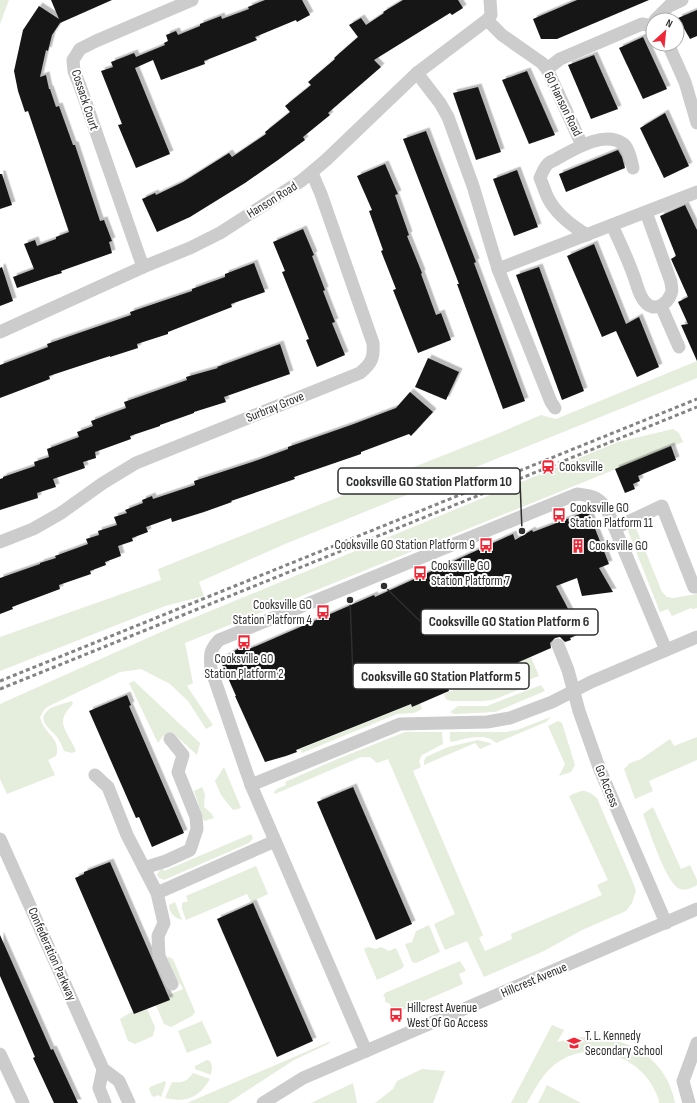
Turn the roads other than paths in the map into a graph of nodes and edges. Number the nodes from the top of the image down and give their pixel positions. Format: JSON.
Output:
{"nodes":[{"id":1,"x":192,"y":0,"type":"edge"},
{"id":2,"x":490,"y":0,"type":"edge"},
{"id":3,"x":682,"y":0,"type":"edge"},
{"id":4,"x":664,"y":12,"type":"edge"},
{"id":5,"x":487,"y":20,"type":"junction"},
{"id":6,"x":645,"y":24,"type":"edge"},
{"id":7,"x":672,"y":52,"type":"edge"},
{"id":8,"x":547,"y":70,"type":"junction"},
{"id":9,"x":417,"y":73,"type":"junction"},
{"id":10,"x":697,"y":122,"type":"edge"},
{"id":11,"x":582,"y":144,"type":"junction"},
{"id":12,"x":633,"y":168,"type":"dead end"},
{"id":13,"x":312,"y":172,"type":"junction"},
{"id":14,"x":697,"y":192,"type":"edge"},
{"id":15,"x":646,"y":212,"type":"junction"},
{"id":16,"x":612,"y":225,"type":"junction"},
{"id":17,"x":587,"y":235,"type":"junction"},
{"id":18,"x":143,"y":267,"type":"junction"},
{"id":19,"x":498,"y":269,"type":"junction"},
{"id":20,"x":660,"y":306,"type":"junction"},
{"id":21,"x":0,"y":332,"type":"edge"},
{"id":22,"x":679,"y":347,"type":"dead end"},
{"id":23,"x":556,"y":408,"type":"dead end"},
{"id":24,"x":615,"y":528,"type":"junction"},
{"id":25,"x":0,"y":542,"type":"edge"},
{"id":26,"x":697,"y":587,"type":"edge"},
{"id":27,"x":697,"y":637,"type":"edge"},
{"id":28,"x":558,"y":646,"type":"dead end"},
{"id":29,"x":666,"y":650,"type":"junction"},
{"id":30,"x":574,"y":691,"type":"junction"},
{"id":31,"x":170,"y":739,"type":"dead end"},
{"id":32,"x":95,"y":775,"type":"dead end"},
{"id":33,"x":251,"y":785,"type":"junction"},
{"id":34,"x":0,"y":839,"type":"edge"},
{"id":35,"x":276,"y":841,"type":"junction"},
{"id":36,"x":144,"y":868,"type":"junction"},
{"id":37,"x":157,"y":893,"type":"junction"},
{"id":38,"x":697,"y":909,"type":"edge"},
{"id":39,"x":666,"y":923,"type":"junction"},
{"id":40,"x":172,"y":984,"type":"dead end"},
{"id":41,"x":697,"y":1043,"type":"edge"},
{"id":42,"x":366,"y":1051,"type":"junction"},
{"id":43,"x":0,"y":1054,"type":"edge"},
{"id":44,"x":103,"y":1069,"type":"junction"},
{"id":45,"x":23,"y":1103,"type":"edge"},
{"id":46,"x":105,"y":1103,"type":"edge"},
{"id":47,"x":129,"y":1103,"type":"edge"},
{"id":48,"x":263,"y":1103,"type":"edge"},
{"id":49,"x":689,"y":1103,"type":"edge"}],
"edges":[{"from":1,"to":18,"type":"street","name":"Cossack Court"},
{"from":2,"to":5,"type":"street"},
{"from":3,"to":4,"type":"street"},
{"from":5,"to":8,"type":"street","name":"60 Hanson Road"},
{"from":5,"to":9,"type":"street","name":"Hanson Road"},
{"from":6,"to":8,"type":"street"},
{"from":7,"to":10,"type":"street"},
{"from":8,"to":11,"type":"street","name":"60 Hanson Road"},
{"from":9,"to":13,"type":"street","name":"Hanson Road"},
{"from":9,"to":19,"type":"street"},
{"from":11,"to":12,"type":"street"},
{"from":11,"to":17,"type":"street"},
{"from":13,"to":18,"type":"street","name":"Hanson Road"},
{"from":13,"to":25,"type":"street","name":"Surbray Grove"},
{"from":14,"to":15,"type":"street"},
{"from":15,"to":16,"type":"street"},
{"from":15,"to":20,"type":"street"},
{"from":16,"to":17,"type":"street"},
{"from":16,"to":20,"type":"street"},
{"from":17,"to":19,"type":"street"},
{"from":18,"to":21,"type":"street","name":"Hanson Road"},
{"from":19,"to":23,"type":"street"},
{"from":20,"to":22,"type":"street"},
{"from":24,"to":26,"type":"street"},
{"from":24,"to":29,"type":"street"},
{"from":24,"to":33,"type":"street"},
{"from":27,"to":29,"type":"street"},
{"from":28,"to":30,"type":"street","name":"Go Access"},
{"from":29,"to":30,"type":"street"},
{"from":30,"to":33,"type":"street"},
{"from":30,"to":39,"type":"street","name":"Go Access"},
{"from":31,"to":36,"type":"street"},
{"from":32,"to":36,"type":"street"},
{"from":33,"to":35,"type":"street"},
{"from":34,"to":44,"type":"street","name":"Confederation Parkway"},
{"from":35,"to":37,"type":"street"},
{"from":35,"to":42,"type":"street"},
{"from":36,"to":37,"type":"street"},
{"from":37,"to":40,"type":"street"},
{"from":38,"to":39,"type":"street","name":"Hillcrest Avenue"},
{"from":39,"to":42,"type":"street","name":"Hillcrest Avenue"},
{"from":41,"to":49,"type":"street"},
{"from":42,"to":48,"type":"street","name":"Hillcrest Avenue"},
{"from":43,"to":45,"type":"street"},
{"from":44,"to":46,"type":"street"},
{"from":44,"to":47,"type":"street","name":"Confederation Parkway"}]}
